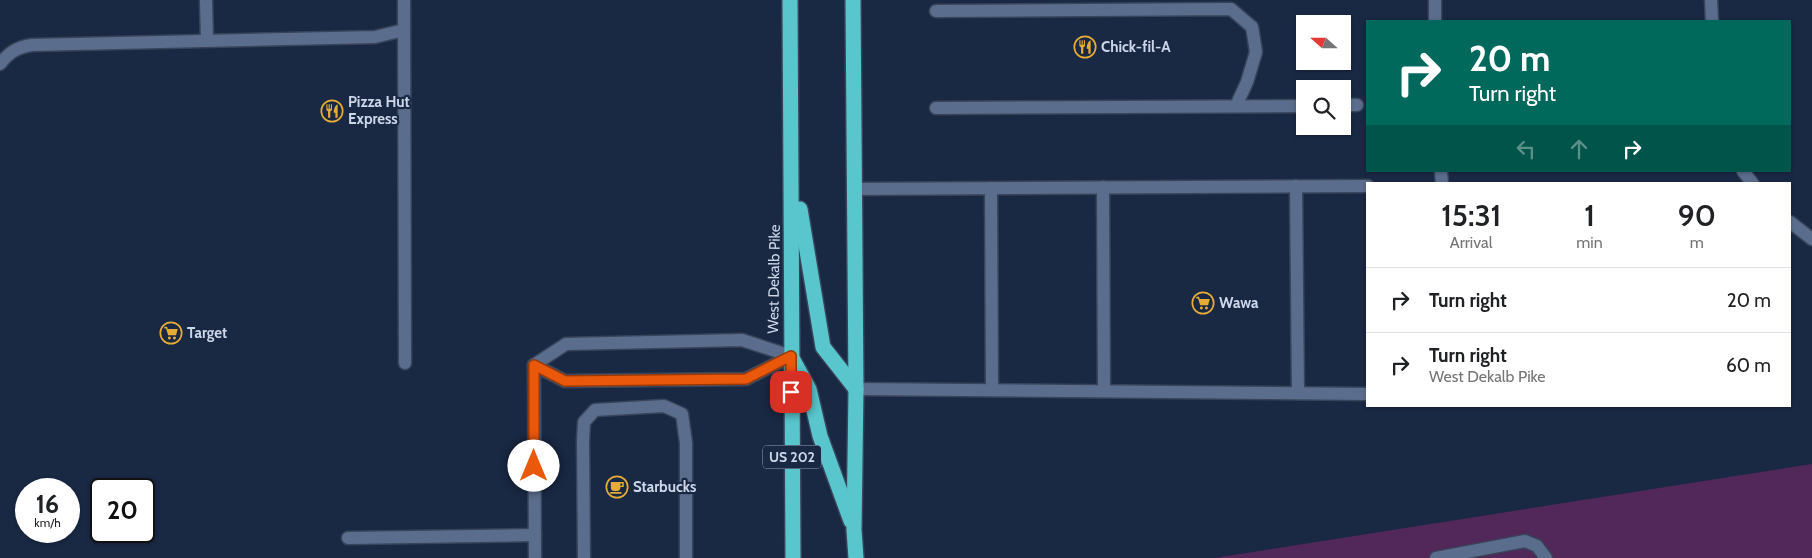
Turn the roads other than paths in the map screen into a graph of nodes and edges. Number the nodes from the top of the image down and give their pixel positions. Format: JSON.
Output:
{"nodes":[{"id":1,"x":206,"y":0,"type":"edge"},
{"id":2,"x":404,"y":0,"type":"edge"},
{"id":3,"x":790,"y":0,"type":"edge"},
{"id":4,"x":853,"y":0,"type":"edge"},
{"id":5,"x":1435,"y":0,"type":"edge"},
{"id":6,"x":1711,"y":0,"type":"edge"},
{"id":7,"x":936,"y":11,"type":"dead end"},
{"id":8,"x":1435,"y":20,"type":"edge"},
{"id":9,"x":1712,"y":20,"type":"edge"},
{"id":10,"x":404,"y":30,"type":"junction"},
{"id":11,"x":207,"y":40,"type":"junction"},
{"id":12,"x":0,"y":64,"type":"edge"},
{"id":13,"x":1351,"y":105,"type":"edge"},
{"id":14,"x":1357,"y":105,"type":"dead end"},
{"id":15,"x":1236,"y":106,"type":"junction"},
{"id":16,"x":1296,"y":106,"type":"edge"},
{"id":17,"x":936,"y":108,"type":"dead end"},
{"id":18,"x":792,"y":161,"type":"junction"},
{"id":19,"x":1296,"y":186,"type":"junction"},
{"id":20,"x":1366,"y":186,"type":"edge"},
{"id":21,"x":1103,"y":187,"type":"junction"},
{"id":22,"x":991,"y":188,"type":"junction"},
{"id":23,"x":854,"y":189,"type":"junction"},
{"id":24,"x":1791,"y":223,"type":"edge"},
{"id":25,"x":1812,"y":239,"type":"edge"},
{"id":26,"x":791,"y":356,"type":"junction"},
{"id":27,"x":405,"y":363,"type":"dead end"},
{"id":28,"x":534,"y":365,"type":"junction"},
{"id":29,"x":856,"y":388,"type":"junction"},
{"id":30,"x":992,"y":390,"type":"junction"},
{"id":31,"x":1104,"y":391,"type":"junction"},
{"id":32,"x":1298,"y":393,"type":"junction"},
{"id":33,"x":1366,"y":394,"type":"edge"},
{"id":34,"x":854,"y":530,"type":"junction"},
{"id":35,"x":534,"y":535,"type":"junction"},
{"id":36,"x":348,"y":538,"type":"dead end"},
{"id":37,"x":535,"y":558,"type":"edge"},
{"id":38,"x":584,"y":558,"type":"edge"},
{"id":39,"x":686,"y":558,"type":"edge"},
{"id":40,"x":794,"y":558,"type":"edge"},
{"id":41,"x":856,"y":558,"type":"edge"},
{"id":42,"x":1436,"y":558,"type":"edge"},
{"id":43,"x":1546,"y":558,"type":"edge"}],
"edges":[{"from":1,"to":11,"type":"street"},
{"from":2,"to":10,"type":"street"},
{"from":3,"to":18,"type":"highway","name":"West Dekalb Pike","number":"US 202"},
{"from":4,"to":23,"type":"highway"},
{"from":5,"to":8,"type":"street"},
{"from":6,"to":9,"type":"street"},
{"from":7,"to":15,"type":"street"},
{"from":10,"to":11,"type":"street"},
{"from":10,"to":27,"type":"street"},
{"from":11,"to":12,"type":"street"},
{"from":13,"to":14,"type":"street"},
{"from":15,"to":16,"type":"street"},
{"from":15,"to":17,"type":"street"},
{"from":18,"to":26,"type":"highway","name":"West Dekalb Pike","number":"US 202"},
{"from":18,"to":29,"type":"highway"},
{"from":19,"to":20,"type":"street"},
{"from":19,"to":21,"type":"street"},
{"from":19,"to":32,"type":"street"},
{"from":21,"to":22,"type":"street"},
{"from":21,"to":31,"type":"street"},
{"from":22,"to":23,"type":"street"},
{"from":22,"to":30,"type":"street"},
{"from":23,"to":29,"type":"highway"},
{"from":24,"to":25,"type":"street"},
{"from":26,"to":28,"type":"street"},
{"from":26,"to":28,"type":"street"},
{"from":26,"to":34,"type":"highway"},
{"from":26,"to":40,"type":"highway","name":"West Dekalb Pike","number":"US 202"},
{"from":28,"to":35,"type":"street"},
{"from":29,"to":30,"type":"street"},
{"from":29,"to":34,"type":"highway"},
{"from":30,"to":31,"type":"street"},
{"from":31,"to":32,"type":"street"},
{"from":32,"to":33,"type":"street"},
{"from":34,"to":41,"type":"highway"},
{"from":35,"to":36,"type":"street"},
{"from":35,"to":37,"type":"street"},
{"from":38,"to":39,"type":"street"},
{"from":42,"to":43,"type":"street"}]}
